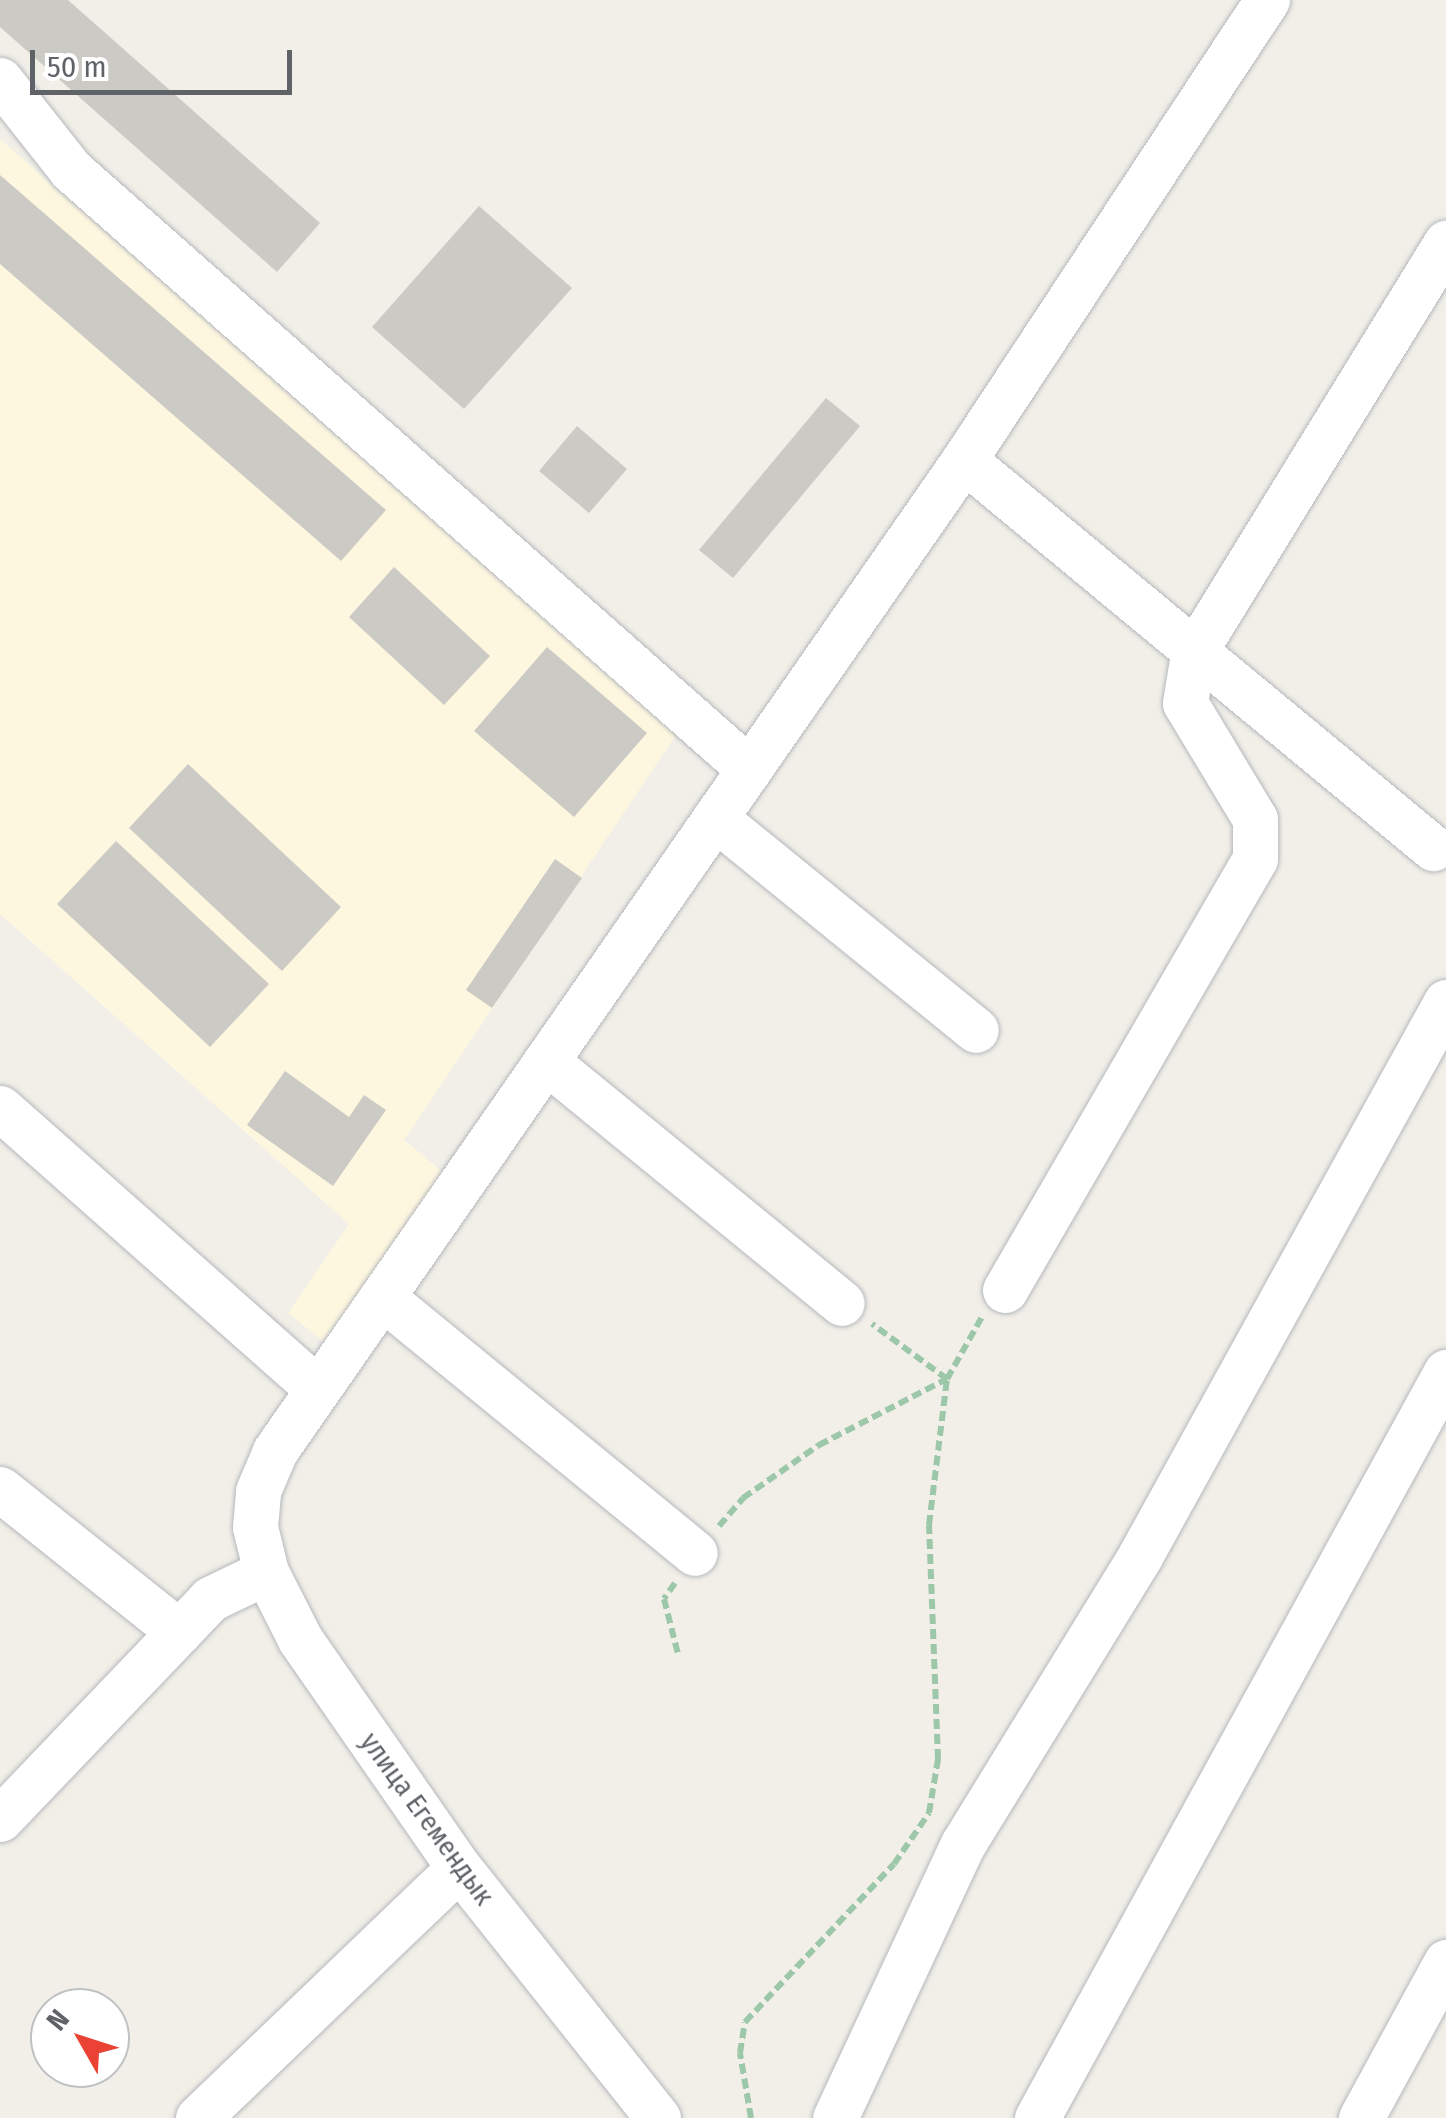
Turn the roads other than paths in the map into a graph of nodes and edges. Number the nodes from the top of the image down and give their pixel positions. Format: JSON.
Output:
{"nodes":[{"id":1,"x":1267,"y":0,"type":"edge"},
{"id":2,"x":0,"y":80,"type":"edge"},
{"id":3,"x":1446,"y":242,"type":"edge"},
{"id":4,"x":964,"y":460,"type":"junction"},
{"id":5,"x":1193,"y":654,"type":"junction"},
{"id":6,"x":748,"y":769,"type":"junction"},
{"id":7,"x":715,"y":818,"type":"junction"},
{"id":8,"x":1433,"y":848,"type":"dead end"},
{"id":9,"x":1446,"y":1002,"type":"edge"},
{"id":10,"x":976,"y":1030,"type":"dead end"},
{"id":11,"x":546,"y":1060,"type":"junction"},
{"id":12,"x":0,"y":1108,"type":"edge"},
{"id":13,"x":1005,"y":1290,"type":"road end"},
{"id":14,"x":382,"y":1298,"type":"junction"},
{"id":15,"x":842,"y":1303,"type":"road end"},
{"id":16,"x":1446,"y":1372,"type":"edge"},
{"id":17,"x":318,"y":1389,"type":"junction"},
{"id":18,"x":0,"y":1489,"type":"edge"},
{"id":19,"x":696,"y":1554,"type":"road end"},
{"id":20,"x":266,"y":1572,"type":"junction"},
{"id":21,"x":180,"y":1632,"type":"junction"},
{"id":22,"x":0,"y":1819,"type":"edge"},
{"id":23,"x":459,"y":1868,"type":"junction"},
{"id":24,"x":1446,"y":1962,"type":"edge"},
{"id":25,"x":198,"y":2118,"type":"edge"},
{"id":26,"x":658,"y":2118,"type":"edge"},
{"id":27,"x":835,"y":2118,"type":"edge"},
{"id":28,"x":1037,"y":2118,"type":"edge"},
{"id":29,"x":1361,"y":2118,"type":"edge"}],
"edges":[{"from":1,"to":4,"type":"street"},
{"from":2,"to":6,"type":"street"},
{"from":3,"to":5,"type":"street"},
{"from":4,"to":5,"type":"street"},
{"from":4,"to":6,"type":"street"},
{"from":5,"to":8,"type":"street"},
{"from":5,"to":13,"type":"street"},
{"from":6,"to":7,"type":"street"},
{"from":7,"to":10,"type":"street"},
{"from":7,"to":11,"type":"street"},
{"from":9,"to":27,"type":"street"},
{"from":11,"to":14,"type":"street"},
{"from":11,"to":15,"type":"street"},
{"from":12,"to":17,"type":"street"},
{"from":14,"to":17,"type":"street"},
{"from":14,"to":19,"type":"street"},
{"from":16,"to":28,"type":"street"},
{"from":17,"to":20,"type":"street","name":"улица Егемендык"},
{"from":18,"to":21,"type":"street"},
{"from":20,"to":21,"type":"street"},
{"from":20,"to":23,"type":"street","name":"улица Егемендык"},
{"from":21,"to":22,"type":"street"},
{"from":23,"to":25,"type":"street"},
{"from":23,"to":26,"type":"street","name":"улица Егемендык"},
{"from":24,"to":29,"type":"street"}]}
